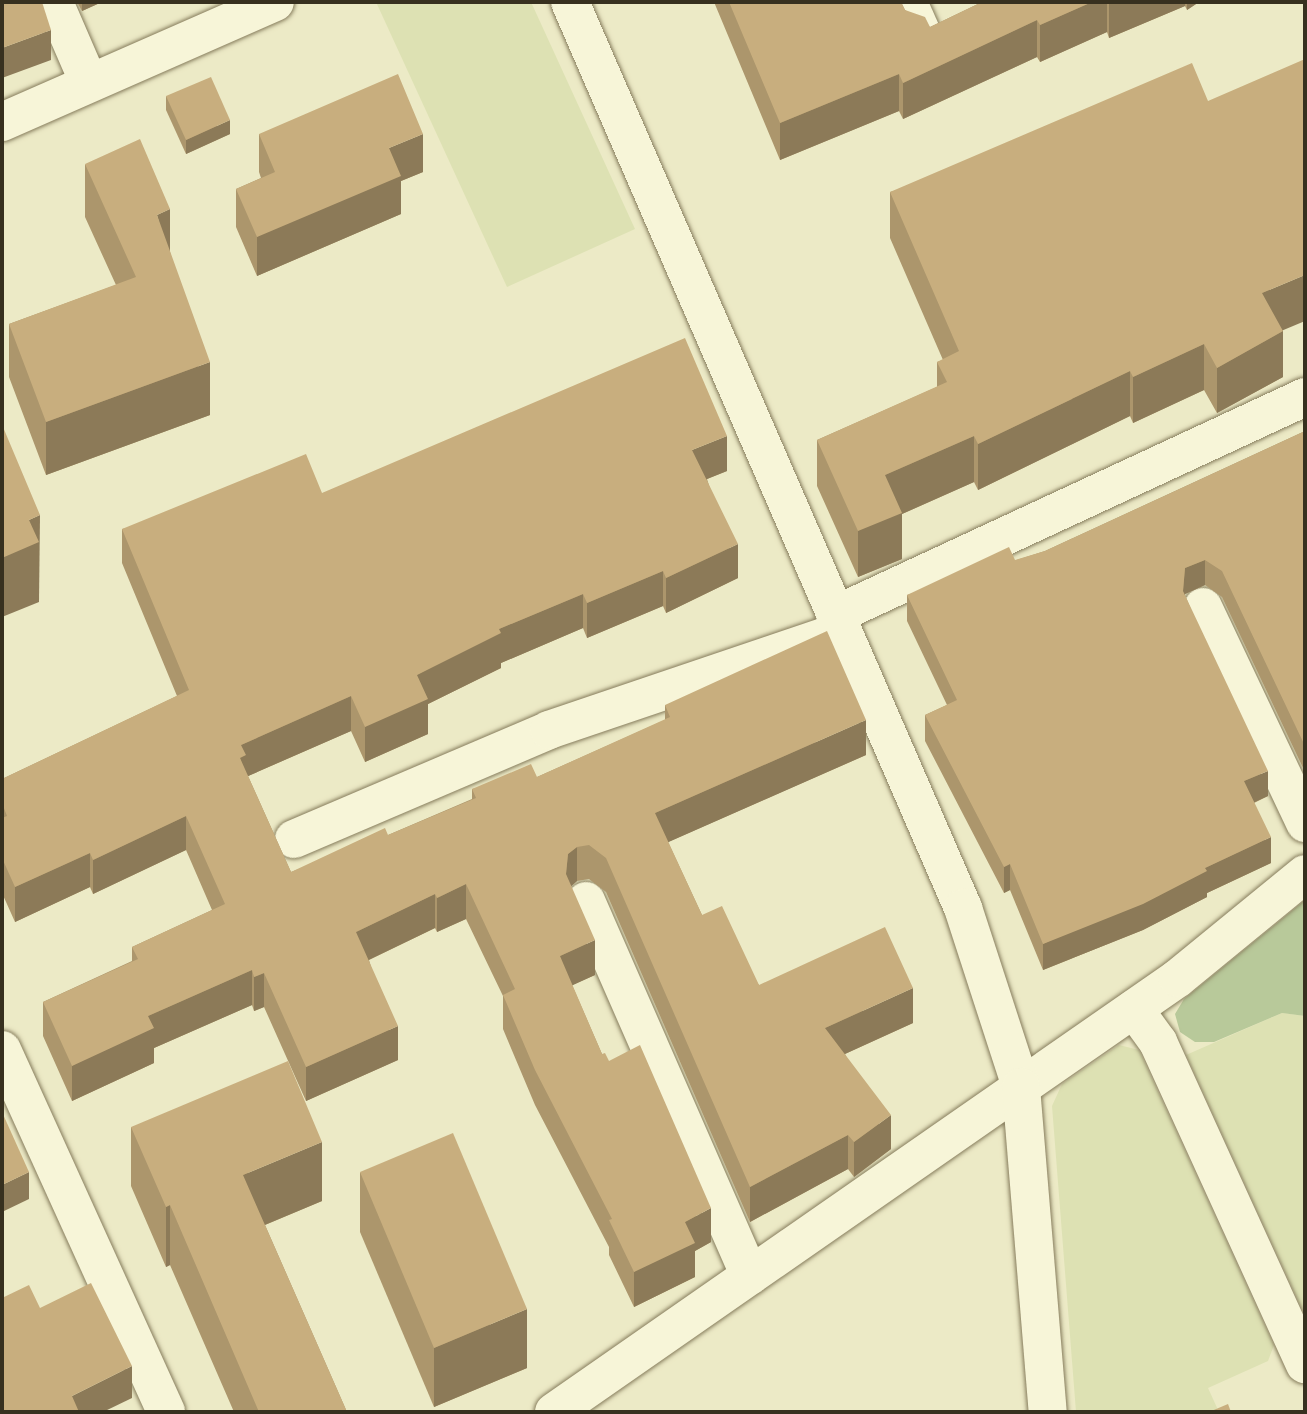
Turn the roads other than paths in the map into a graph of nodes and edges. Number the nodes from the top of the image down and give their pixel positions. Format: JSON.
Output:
{"nodes":[{"id":1,"x":54,"y":2,"type":"edge"},
{"id":2,"x":275,"y":2,"type":"edge"},
{"id":3,"x":570,"y":2,"type":"edge"},
{"id":4,"x":89,"y":83,"type":"junction"},
{"id":5,"x":2,"y":122,"type":"edge"},
{"id":6,"x":1305,"y":397,"type":"edge"},
{"id":7,"x":1203,"y":607,"type":"dead end"},
{"id":8,"x":838,"y":623,"type":"junction"},
{"id":9,"x":1305,"y":822,"type":"edge"},
{"id":10,"x":295,"y":839,"type":"dead end"},
{"id":11,"x":1305,"y":874,"type":"edge"},
{"id":12,"x":586,"y":901,"type":"dead end"},
{"id":13,"x":1134,"y":1009,"type":"junction"},
{"id":14,"x":2,"y":1050,"type":"edge"},
{"id":15,"x":1021,"y":1087,"type":"junction"},
{"id":16,"x":750,"y":1276,"type":"junction"},
{"id":17,"x":1305,"y":1364,"type":"edge"},
{"id":18,"x":166,"y":1412,"type":"edge"},
{"id":19,"x":554,"y":1412,"type":"edge"},
{"id":20,"x":1048,"y":1412,"type":"edge"}],
"edges":[{"from":1,"to":4,"type":"street"},
{"from":2,"to":4,"type":"street"},
{"from":3,"to":8,"type":"street"},
{"from":4,"to":5,"type":"street"},
{"from":6,"to":8,"type":"street"},
{"from":7,"to":9,"type":"street"},
{"from":8,"to":10,"type":"street"},
{"from":8,"to":15,"type":"street"},
{"from":11,"to":13,"type":"street"},
{"from":12,"to":16,"type":"street"},
{"from":13,"to":15,"type":"street"},
{"from":13,"to":17,"type":"street"},
{"from":14,"to":18,"type":"street"},
{"from":15,"to":16,"type":"street"},
{"from":15,"to":20,"type":"street"},
{"from":16,"to":19,"type":"street"}]}
